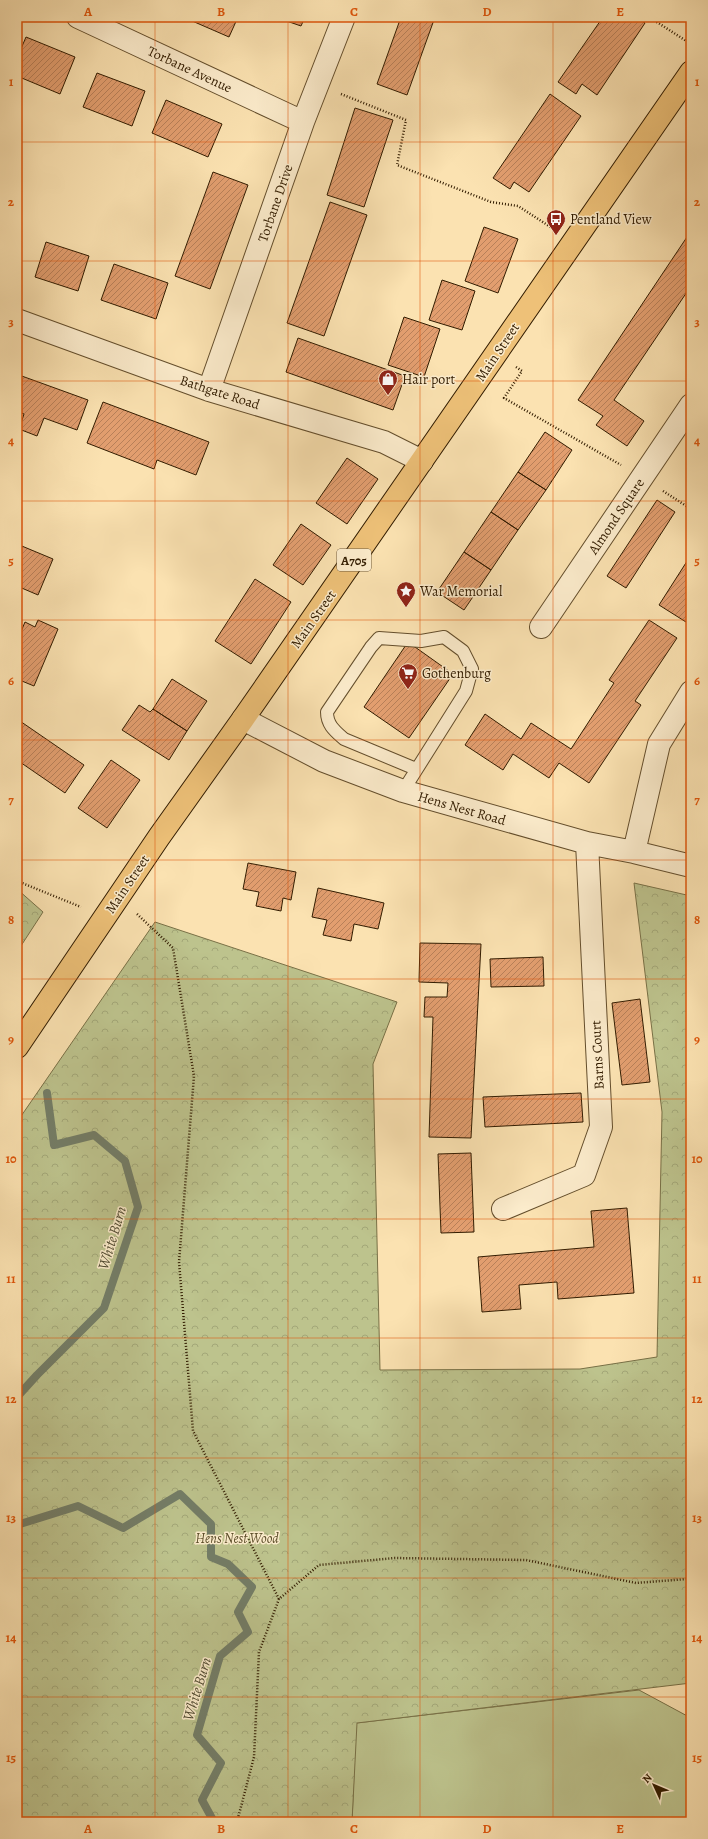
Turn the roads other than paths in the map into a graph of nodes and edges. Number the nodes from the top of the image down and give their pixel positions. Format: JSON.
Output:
{"nodes":[{"id":1,"x":78,"y":17,"type":"edge"},
{"id":2,"x":344,"y":17,"type":"edge"},
{"id":3,"x":691,"y":72,"type":"edge"},
{"id":4,"x":303,"y":122,"type":"junction"},
{"id":5,"x":17,"y":320,"type":"edge"},
{"id":6,"x":209,"y":390,"type":"junction"},
{"id":7,"x":691,"y":405,"type":"edge"},
{"id":8,"x":422,"y":461,"type":"junction"},
{"id":9,"x":541,"y":627,"type":"dead end"},
{"id":10,"x":691,"y":692,"type":"edge"},
{"id":11,"x":243,"y":719,"type":"junction"},
{"id":12,"x":416,"y":769,"type":"junction"},
{"id":13,"x":403,"y":791,"type":"junction"},
{"id":14,"x":587,"y":843,"type":"junction"},
{"id":15,"x":634,"y":852,"type":"junction"},
{"id":16,"x":691,"y":866,"type":"edge"},
{"id":17,"x":17,"y":1047,"type":"edge"},
{"id":18,"x":503,"y":1209,"type":"dead end"}],
"edges":[{"from":1,"to":4,"type":"street","name":"Torbane Avenue"},
{"from":2,"to":4,"type":"street","name":"Torbane Drive"},
{"from":3,"to":8,"type":"main road","name":"Main Street","number":"A705"},
{"from":4,"to":6,"type":"street","name":"Torbane Drive"},
{"from":5,"to":6,"type":"street","name":"Bathgate Road"},
{"from":6,"to":8,"type":"street","name":"Bathgate Road"},
{"from":7,"to":9,"type":"street","name":"Almond Square"},
{"from":8,"to":11,"type":"main road","name":"Main Street","number":"A705"},
{"from":10,"to":15,"type":"street"},
{"from":11,"to":13,"type":"street","name":"Hens Nest Road"},
{"from":11,"to":17,"type":"main road","name":"Main Street","number":"A705"},
{"from":12,"to":12,"type":"lane"},
{"from":12,"to":13,"type":"lane"},
{"from":13,"to":14,"type":"street","name":"Hens Nest Road"},
{"from":14,"to":15,"type":"street","name":"Hens Nest Road"},
{"from":14,"to":18,"type":"street","name":"Barns Court"},
{"from":15,"to":16,"type":"street","name":"Hens Nest Road"}]}
